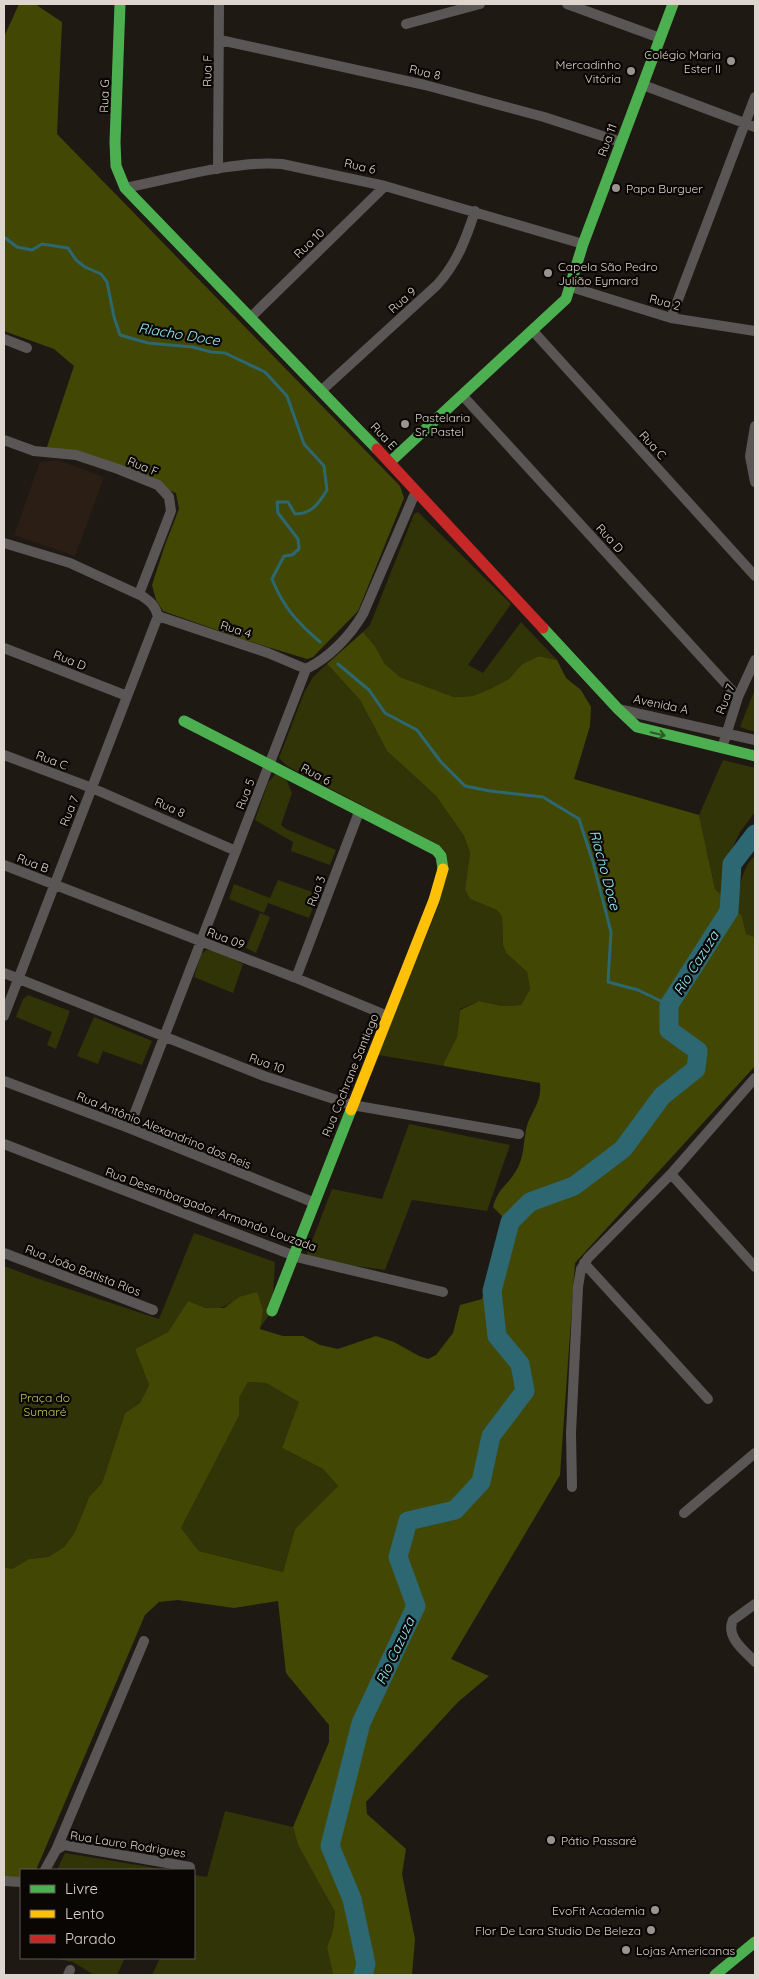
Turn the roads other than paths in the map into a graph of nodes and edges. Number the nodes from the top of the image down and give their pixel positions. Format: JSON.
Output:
{"nodes":[{"id":1,"x":120,"y":4,"type":"edge"},
{"id":2,"x":220,"y":4,"type":"edge"},
{"id":3,"x":480,"y":4,"type":"edge"},
{"id":4,"x":567,"y":4,"type":"edge"},
{"id":5,"x":673,"y":4,"type":"edge"},
{"id":6,"x":406,"y":24,"type":"dead end"},
{"id":7,"x":660,"y":38,"type":"junction"},
{"id":8,"x":220,"y":40,"type":"junction"},
{"id":9,"x":643,"y":85,"type":"junction"},
{"id":10,"x":755,"y":96,"type":"edge"},
{"id":11,"x":750,"y":125,"type":"edge"},
{"id":12,"x":621,"y":142,"type":"junction"},
{"id":13,"x":218,"y":169,"type":"junction"},
{"id":14,"x":385,"y":186,"type":"junction"},
{"id":15,"x":125,"y":188,"type":"junction"},
{"id":16,"x":475,"y":211,"type":"junction"},
{"id":17,"x":583,"y":244,"type":"junction"},
{"id":18,"x":571,"y":287,"type":"junction"},
{"id":19,"x":250,"y":318,"type":"junction"},
{"id":20,"x":670,"y":318,"type":"junction"},
{"id":21,"x":533,"y":331,"type":"junction"},
{"id":22,"x":755,"y":331,"type":"edge"},
{"id":23,"x":4,"y":339,"type":"edge"},
{"id":24,"x":27,"y":348,"type":"dead end"},
{"id":25,"x":322,"y":390,"type":"junction"},
{"id":26,"x":463,"y":396,"type":"junction"},
{"id":27,"x":755,"y":426,"type":"edge"},
{"id":28,"x":4,"y":440,"type":"edge"},
{"id":29,"x":753,"y":457,"type":"edge"},
{"id":30,"x":390,"y":462,"type":"junction"},
{"id":31,"x":755,"y":482,"type":"edge"},
{"id":32,"x":416,"y":490,"type":"junction"},
{"id":33,"x":4,"y":543,"type":"edge"},
{"id":34,"x":755,"y":576,"type":"edge"},
{"id":35,"x":140,"y":594,"type":"junction"},
{"id":36,"x":158,"y":616,"type":"junction"},
{"id":37,"x":4,"y":648,"type":"edge"},
{"id":38,"x":755,"y":660,"type":"edge"},
{"id":39,"x":306,"y":669,"type":"junction"},
{"id":40,"x":127,"y":696,"type":"junction"},
{"id":41,"x":738,"y":698,"type":"junction"},
{"id":42,"x":618,"y":709,"type":"junction"},
{"id":43,"x":184,"y":721,"type":"dead end"},
{"id":44,"x":726,"y":732,"type":"junction"},
{"id":45,"x":755,"y":740,"type":"edge"},
{"id":46,"x":722,"y":748,"type":"junction"},
{"id":47,"x":4,"y":754,"type":"edge"},
{"id":48,"x":755,"y":756,"type":"edge"},
{"id":49,"x":270,"y":765,"type":"junction"},
{"id":50,"x":92,"y":788,"type":"junction"},
{"id":51,"x":359,"y":812,"type":"junction"},
{"id":52,"x":436,"y":850,"type":"joint"},
{"id":53,"x":236,"y":851,"type":"junction"},
{"id":54,"x":4,"y":865,"type":"edge"},
{"id":55,"x":54,"y":884,"type":"junction"},
{"id":56,"x":200,"y":941,"type":"junction"},
{"id":57,"x":4,"y":973,"type":"edge"},
{"id":58,"x":17,"y":978,"type":"junction"},
{"id":59,"x":296,"y":978,"type":"junction"},
{"id":60,"x":4,"y":1016,"type":"edge"},
{"id":61,"x":388,"y":1016,"type":"junction"},
{"id":62,"x":163,"y":1036,"type":"junction"},
{"id":63,"x":755,"y":1078,"type":"edge"},
{"id":64,"x":4,"y":1081,"type":"edge"},
{"id":65,"x":352,"y":1105,"type":"junction"},
{"id":66,"x":129,"y":1128,"type":"junction"},
{"id":67,"x":519,"y":1134,"type":"dead end"},
{"id":68,"x":4,"y":1144,"type":"edge"},
{"id":69,"x":671,"y":1174,"type":"junction"},
{"id":70,"x":315,"y":1203,"type":"junction"},
{"id":71,"x":4,"y":1253,"type":"edge"},
{"id":72,"x":294,"y":1256,"type":"junction"},
{"id":73,"x":584,"y":1263,"type":"junction"},
{"id":74,"x":755,"y":1267,"type":"edge"},
{"id":75,"x":443,"y":1292,"type":"dead end"},
{"id":76,"x":153,"y":1310,"type":"dead end"},
{"id":77,"x":272,"y":1311,"type":"dead end"},
{"id":78,"x":708,"y":1399,"type":"dead end"},
{"id":79,"x":755,"y":1453,"type":"edge"},
{"id":80,"x":572,"y":1487,"type":"dead end"},
{"id":81,"x":684,"y":1513,"type":"dead end"},
{"id":82,"x":755,"y":1604,"type":"edge"},
{"id":83,"x":144,"y":1641,"type":"dead end"},
{"id":84,"x":755,"y":1662,"type":"edge"},
{"id":85,"x":56,"y":1850,"type":"junction"},
{"id":86,"x":190,"y":1867,"type":"dead end"},
{"id":87,"x":46,"y":1869,"type":"edge"},
{"id":88,"x":4,"y":1881,"type":"edge"},
{"id":89,"x":20,"y":1882,"type":"edge"},
{"id":90,"x":755,"y":1942,"type":"edge"},
{"id":91,"x":755,"y":1955,"type":"edge"},
{"id":92,"x":715,"y":1975,"type":"edge"},
{"id":93,"x":731,"y":1975,"type":"edge"}],
"edges":[{"from":1,"to":15,"type":"street","name":"Rua G"},
{"from":2,"to":8,"type":"street","name":"Rua F"},
{"from":3,"to":6,"type":"street"},
{"from":4,"to":7,"type":"street"},
{"from":5,"to":7,"type":"street","name":"Rua 11"},
{"from":7,"to":9,"type":"street","name":"Rua 11"},
{"from":8,"to":12,"type":"street","name":"Rua 8"},
{"from":8,"to":13,"type":"street","name":"Rua F"},
{"from":9,"to":11,"type":"street"},
{"from":9,"to":12,"type":"street","name":"Rua 11"},
{"from":10,"to":11,"type":"street"},
{"from":11,"to":20,"type":"street"},
{"from":12,"to":17,"type":"street","name":"Rua 11"},
{"from":13,"to":14,"type":"street","name":"Rua 6"},
{"from":13,"to":15,"type":"street","name":"Rua 6"},
{"from":14,"to":16,"type":"street","name":"Rua 6"},
{"from":14,"to":19,"type":"street","name":"Rua 10"},
{"from":15,"to":19,"type":"street","name":"Rua E"},
{"from":16,"to":17,"type":"street","name":"Rua 6"},
{"from":16,"to":25,"type":"street","name":"Rua 9"},
{"from":17,"to":18,"type":"street","name":"Rua 11"},
{"from":18,"to":20,"type":"street","name":"Rua 2"},
{"from":18,"to":21,"type":"street"},
{"from":19,"to":25,"type":"street","name":"Rua E"},
{"from":20,"to":22,"type":"street","name":"Rua 2"},
{"from":21,"to":26,"type":"street"},
{"from":21,"to":34,"type":"street","name":"Rua C"},
{"from":23,"to":24,"type":"street"},
{"from":25,"to":30,"type":"street","name":"Rua E"},
{"from":26,"to":30,"type":"street"},
{"from":26,"to":41,"type":"street","name":"Rua D"},
{"from":27,"to":29,"type":"street"},
{"from":28,"to":35,"type":"street","name":"Rua F"},
{"from":29,"to":31,"type":"street"},
{"from":30,"to":32,"type":"street","name":"Rua E"},
{"from":32,"to":39,"type":"street"},
{"from":32,"to":42,"type":"street","name":"Rua E"},
{"from":33,"to":35,"type":"street"},
{"from":35,"to":36,"type":"street"},
{"from":36,"to":39,"type":"street","name":"Rua 4"},
{"from":36,"to":40,"type":"street","name":"Rua 7"},
{"from":37,"to":40,"type":"street","name":"Rua D"},
{"from":38,"to":41,"type":"street","name":"Rua 7"},
{"from":39,"to":49,"type":"street","name":"Rua 5"},
{"from":40,"to":50,"type":"street","name":"Rua 7"},
{"from":41,"to":44,"type":"street","name":"Rua 7"},
{"from":42,"to":44,"type":"street","name":"Avenida A"},
{"from":42,"to":46,"type":"street","name":"Avenida A","one_way":true},
{"from":43,"to":49,"type":"street","name":"Rua 6"},
{"from":44,"to":45,"type":"street","name":"Avenida A"},
{"from":44,"to":46,"type":"street","name":"Rua 7"},
{"from":46,"to":48,"type":"street","name":"Avenida A"},
{"from":47,"to":50,"type":"street","name":"Rua C"},
{"from":49,"to":51,"type":"street","name":"Rua 6"},
{"from":49,"to":53,"type":"street","name":"Rua 5"},
{"from":50,"to":53,"type":"street","name":"Rua 8"},
{"from":50,"to":55,"type":"street","name":"Rua 7"},
{"from":51,"to":52,"type":"street","name":"Rua 6"},
{"from":51,"to":59,"type":"street","name":"Rua 3"},
{"from":52,"to":61,"type":"street","name":"Rua Cochrane Santiago"},
{"from":53,"to":56,"type":"street","name":"Rua 5"},
{"from":54,"to":55,"type":"street","name":"Rua B"},
{"from":55,"to":56,"type":"street","name":"Rua 09"},
{"from":55,"to":58,"type":"street","name":"Rua 7"},
{"from":56,"to":59,"type":"street","name":"Rua 09"},
{"from":56,"to":62,"type":"street","name":"Rua 5"},
{"from":57,"to":58,"type":"street","name":"Rua 10"},
{"from":58,"to":60,"type":"street","name":"Rua 7"},
{"from":58,"to":62,"type":"street","name":"Rua 10"},
{"from":59,"to":61,"type":"street","name":"Rua 09"},
{"from":61,"to":65,"type":"street","name":"Rua Cochrane Santiago"},
{"from":62,"to":65,"type":"street","name":"Rua 10"},
{"from":62,"to":66,"type":"street","name":"Rua 5"},
{"from":63,"to":69,"type":"street"},
{"from":64,"to":66,"type":"street","name":"Rua Antônio Alexandrino dos Reis"},
{"from":65,"to":67,"type":"street","name":"Rua 10"},
{"from":65,"to":70,"type":"street","name":"Rua Cochrane Santiago"},
{"from":66,"to":70,"type":"street","name":"Rua Antônio Alexandrino dos Reis"},
{"from":68,"to":72,"type":"street","name":"Rua Desembargador Armando Louzada"},
{"from":69,"to":73,"type":"street"},
{"from":69,"to":74,"type":"street"},
{"from":70,"to":72,"type":"street","name":"Rua Cochrane Santiago"},
{"from":71,"to":76,"type":"street","name":"Rua João Batista Rios"},
{"from":72,"to":75,"type":"street","name":"Rua Desembargador Armando Louzada"},
{"from":72,"to":77,"type":"street","name":"Rua Cochrane Santiago"},
{"from":73,"to":78,"type":"street"},
{"from":73,"to":80,"type":"street"},
{"from":79,"to":81,"type":"street"},
{"from":82,"to":84,"type":"street"},
{"from":83,"to":85,"type":"street"},
{"from":85,"to":86,"type":"street","name":"Rua Lauro Rodrigues"},
{"from":85,"to":87,"type":"street","name":"Rua Lauro Rodrigues"},
{"from":88,"to":89,"type":"street"},
{"from":90,"to":92,"type":"street"},
{"from":91,"to":93,"type":"street"}]}
